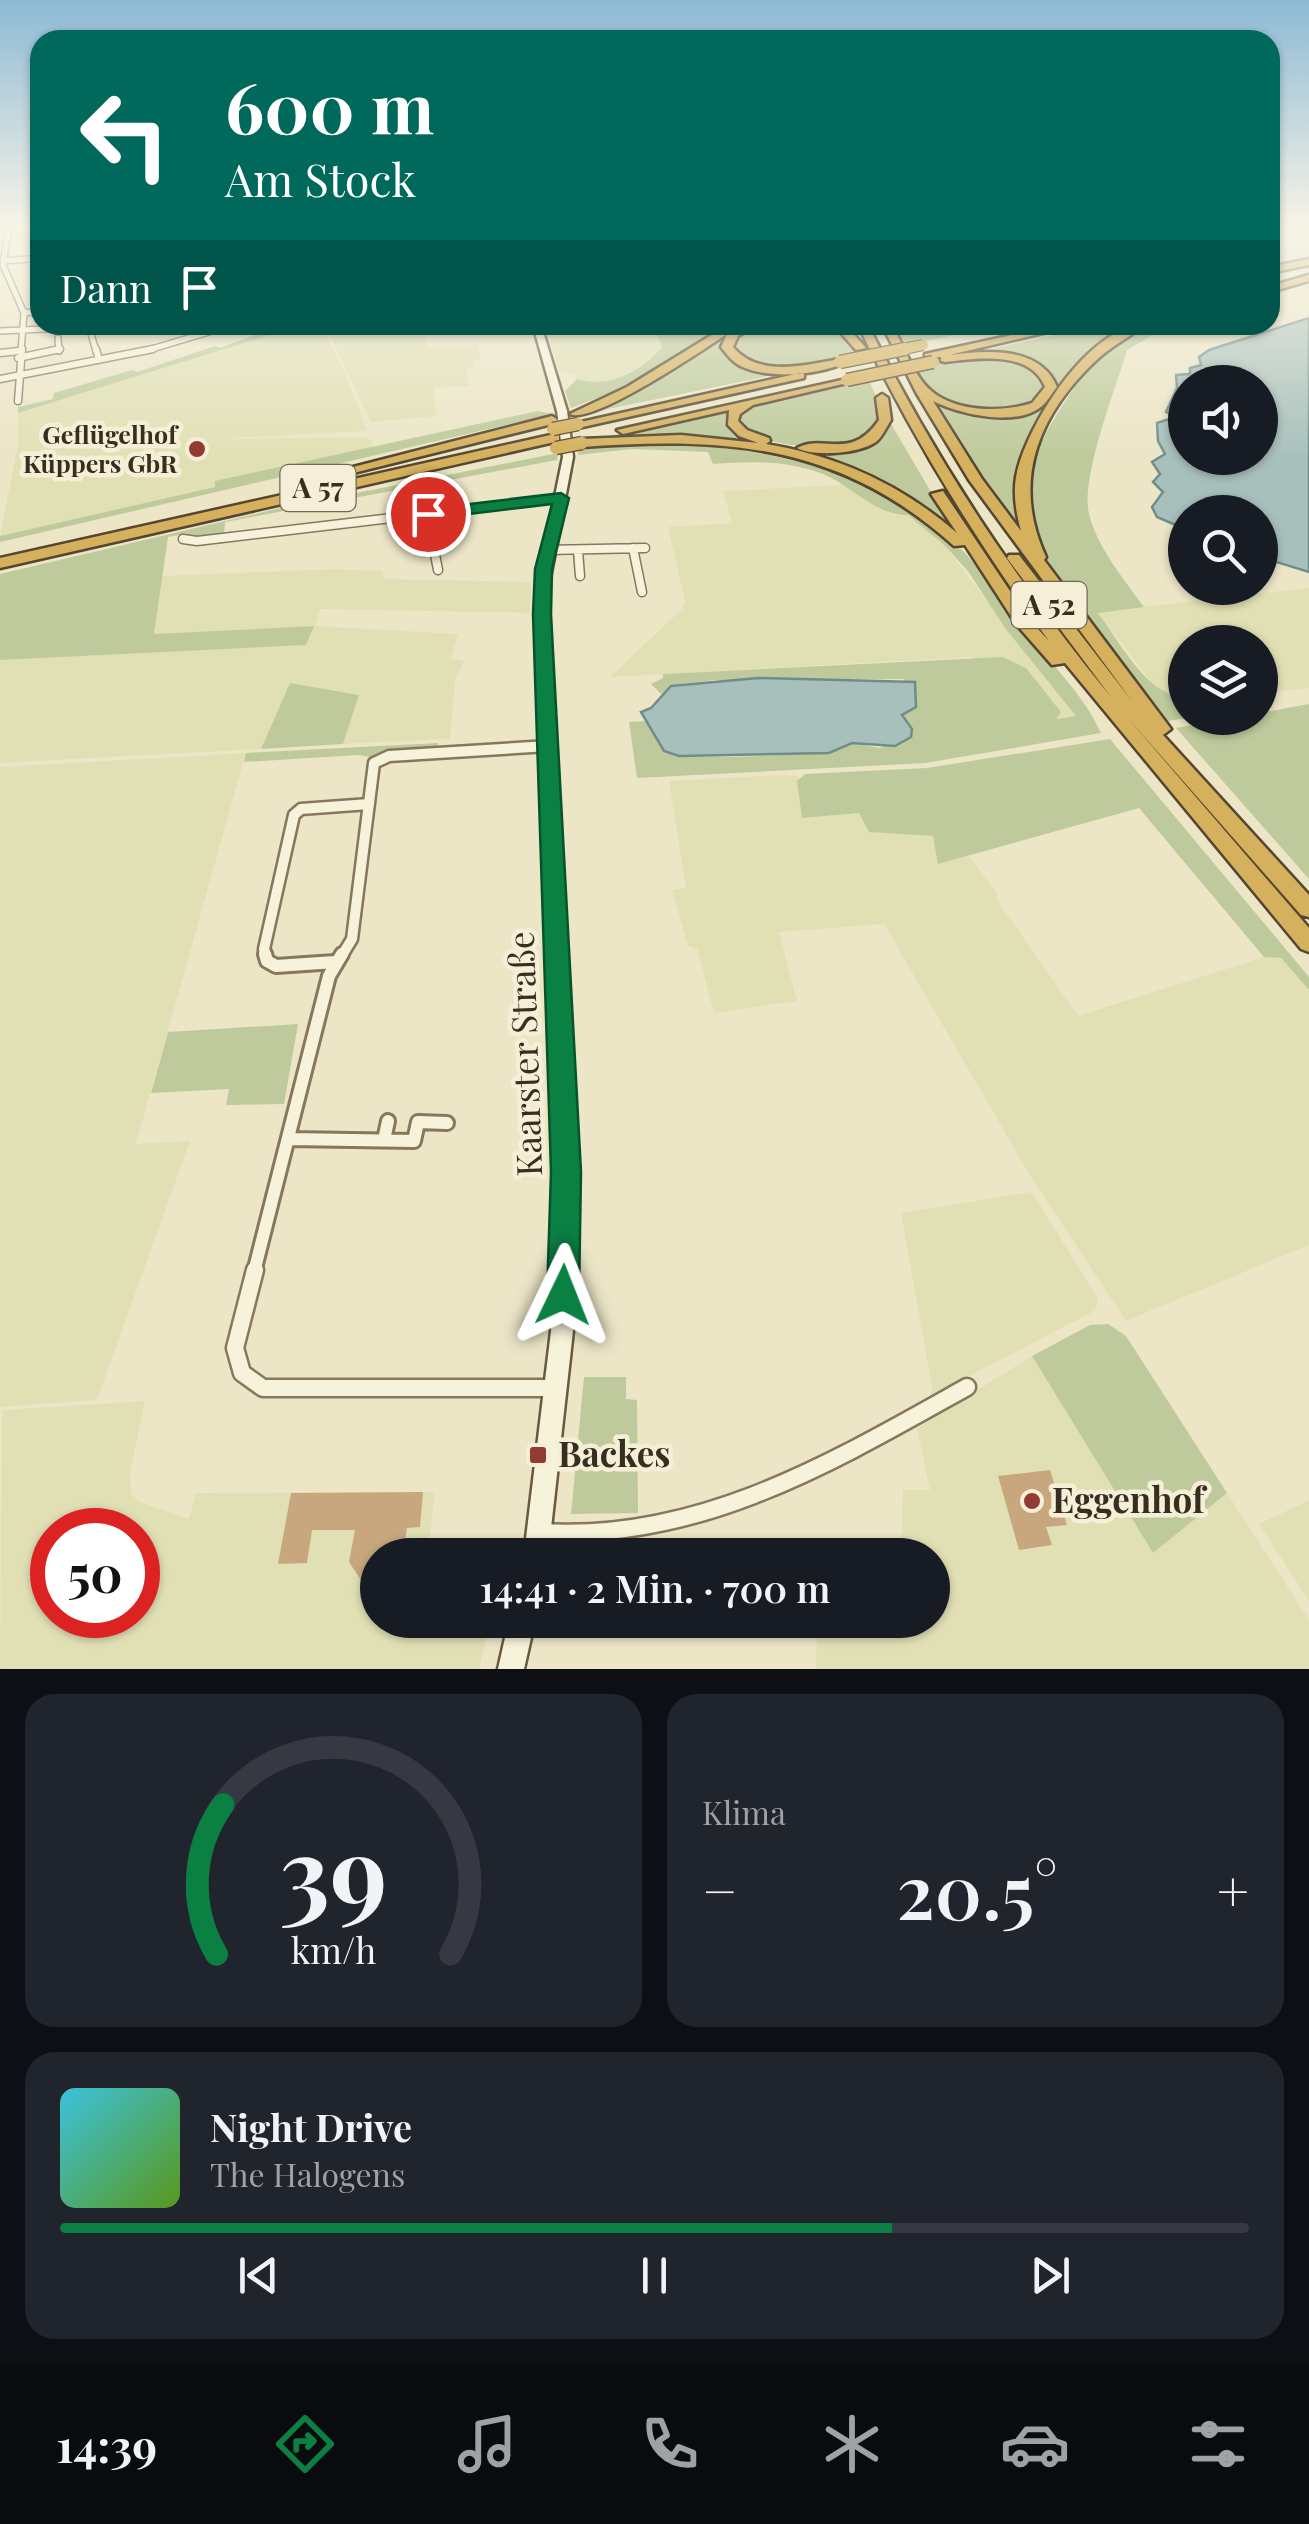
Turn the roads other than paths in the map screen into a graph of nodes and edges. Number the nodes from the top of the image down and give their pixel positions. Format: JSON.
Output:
{"nodes":[{"id":1,"x":18,"y":303,"type":"edge"},
{"id":2,"x":30,"y":312,"type":"edge"},
{"id":3,"x":24,"y":313,"type":"junction"},
{"id":4,"x":22,"y":329,"type":"junction"},
{"id":5,"x":30,"y":329,"type":"edge"},
{"id":6,"x":0,"y":331,"type":"edge"},
{"id":7,"x":93,"y":335,"type":"edge"},
{"id":8,"x":196,"y":335,"type":"edge"},
{"id":9,"x":540,"y":335,"type":"edge"},
{"id":10,"x":719,"y":335,"type":"edge"},
{"id":11,"x":732,"y":335,"type":"edge"},
{"id":12,"x":849,"y":335,"type":"edge"},
{"id":13,"x":854,"y":335,"type":"edge"},
{"id":14,"x":867,"y":335,"type":"edge"},
{"id":15,"x":889,"y":335,"type":"edge"},
{"id":16,"x":890,"y":335,"type":"edge"},
{"id":17,"x":976,"y":335,"type":"edge"},
{"id":18,"x":1001,"y":335,"type":"edge"},
{"id":19,"x":1004,"y":335,"type":"edge"},
{"id":20,"x":1123,"y":335,"type":"edge"},
{"id":21,"x":58,"y":338,"type":"dead end"},
{"id":22,"x":860,"y":348,"type":"junction"},
{"id":23,"x":0,"y":353,"type":"edge"},
{"id":24,"x":19,"y":354,"type":"junction"},
{"id":25,"x":931,"y":354,"type":"junction"},
{"id":26,"x":99,"y":360,"type":"junction"},
{"id":27,"x":826,"y":365,"type":"junction"},
{"id":28,"x":843,"y":371,"type":"junction"},
{"id":29,"x":18,"y":377,"type":"junction"},
{"id":30,"x":0,"y":379,"type":"edge"},
{"id":31,"x":916,"y":381,"type":"junction"},
{"id":32,"x":728,"y":392,"type":"junction"},
{"id":33,"x":764,"y":398,"type":"junction"},
{"id":34,"x":882,"y":398,"type":"junction"},
{"id":35,"x":18,"y":401,"type":"dead end"},
{"id":36,"x":580,"y":431,"type":"junction"},
{"id":37,"x":557,"y":438,"type":"junction"},
{"id":38,"x":561,"y":498,"type":"junction"},
{"id":39,"x":428,"y":514,"type":"junction"},
{"id":40,"x":183,"y":539,"type":"dead end"},
{"id":41,"x":83,"y":542,"type":"junction"},
{"id":42,"x":633,"y":548,"type":"junction"},
{"id":43,"x":645,"y":548,"type":"dead end"},
{"id":44,"x":547,"y":550,"type":"junction"},
{"id":45,"x":578,"y":550,"type":"junction"},
{"id":46,"x":2,"y":556,"type":"edge"},
{"id":47,"x":438,"y":570,"type":"dead end"},
{"id":48,"x":580,"y":576,"type":"dead end"},
{"id":49,"x":992,"y":579,"type":"junction"},
{"id":50,"x":642,"y":592,"type":"dead end"},
{"id":51,"x":1060,"y":593,"type":"junction"},
{"id":52,"x":1133,"y":737,"type":"junction"},
{"id":53,"x":548,"y":746,"type":"junction"},
{"id":54,"x":370,"y":804,"type":"junction"},
{"id":55,"x":1223,"y":817,"type":"junction"},
{"id":56,"x":1309,"y":909,"type":"edge"},
{"id":57,"x":1309,"y":943,"type":"edge"},
{"id":58,"x":335,"y":962,"type":"junction"},
{"id":59,"x":388,"y":1120,"type":"dead end"},
{"id":60,"x":446,"y":1123,"type":"dead end"},
{"id":61,"x":290,"y":1138,"type":"junction"},
{"id":62,"x":384,"y":1140,"type":"junction"},
{"id":63,"x":967,"y":1387,"type":"dead end"},
{"id":64,"x":556,"y":1388,"type":"junction"},
{"id":65,"x":539,"y":1538,"type":"edge"},
{"id":66,"x":577,"y":1538,"type":"edge"},
{"id":67,"x":518,"y":1638,"type":"edge"},
{"id":68,"x":511,"y":1669,"type":"edge"}],
"edges":[{"from":1,"to":3,"type":"street"},
{"from":2,"to":3,"type":"street"},
{"from":3,"to":4,"type":"street"},
{"from":4,"to":5,"type":"street"},
{"from":4,"to":6,"type":"street"},
{"from":4,"to":24,"type":"street"},
{"from":7,"to":26,"type":"street"},
{"from":8,"to":26,"type":"street"},
{"from":9,"to":37,"type":"main road","name":"Kaarster Straße"},
{"from":10,"to":36,"type":"highway"},
{"from":11,"to":27,"type":"highway"},
{"from":12,"to":22,"type":"highway"},
{"from":13,"to":22,"type":"highway"},
{"from":14,"to":52,"type":"highway","number":"A 52"},
{"from":15,"to":55,"type":"highway","number":"A 52"},
{"from":16,"to":31,"type":"highway"},
{"from":17,"to":25,"type":"highway"},
{"from":18,"to":25,"type":"highway"},
{"from":19,"to":25,"type":"highway"},
{"from":20,"to":51,"type":"highway"},
{"from":21,"to":24,"type":"street"},
{"from":22,"to":34,"type":"highway"},
{"from":23,"to":24,"type":"street"},
{"from":24,"to":29,"type":"street"},
{"from":25,"to":28,"type":"highway","bridge":true},
{"from":25,"to":28,"type":"highway","bridge":true},
{"from":25,"to":31,"type":"highway"},
{"from":26,"to":29,"type":"street"},
{"from":27,"to":28,"type":"highway"},
{"from":27,"to":32,"type":"highway"},
{"from":28,"to":32,"type":"highway"},
{"from":28,"to":33,"type":"highway"},
{"from":28,"to":36,"type":"highway"},
{"from":29,"to":30,"type":"street"},
{"from":29,"to":35,"type":"street"},
{"from":31,"to":51,"type":"highway"},
{"from":32,"to":36,"type":"highway"},
{"from":33,"to":34,"type":"highway"},
{"from":33,"to":36,"type":"highway"},
{"from":34,"to":49,"type":"highway"},
{"from":36,"to":37,"type":"highway","bridge":true},
{"from":36,"to":37,"type":"highway"},
{"from":36,"to":49,"type":"highway"},
{"from":37,"to":38,"type":"main road","name":"Kaarster Straße"},
{"from":37,"to":41,"type":"highway","number":"A 57"},
{"from":37,"to":41,"type":"highway"},
{"from":37,"to":46,"type":"highway","number":"A 57"},
{"from":38,"to":39,"type":"street"},
{"from":38,"to":44,"type":"main road","name":"Kaarster Straße"},
{"from":39,"to":40,"type":"street"},
{"from":39,"to":47,"type":"street"},
{"from":41,"to":46,"type":"highway","number":"A 57"},
{"from":42,"to":43,"type":"street"},
{"from":42,"to":45,"type":"street"},
{"from":42,"to":50,"type":"street"},
{"from":44,"to":45,"type":"street"},
{"from":44,"to":53,"type":"main road","name":"Kaarster Straße"},
{"from":45,"to":48,"type":"street"},
{"from":49,"to":52,"type":"highway"},
{"from":51,"to":55,"type":"highway"},
{"from":52,"to":57,"type":"highway","number":"A 52"},
{"from":53,"to":54,"type":"street"},
{"from":53,"to":64,"type":"main road","name":"Kaarster Straße"},
{"from":54,"to":58,"type":"street"},
{"from":54,"to":58,"type":"street"},
{"from":55,"to":56,"type":"highway","number":"A 52"},
{"from":58,"to":61,"type":"street"},
{"from":59,"to":62,"type":"street"},
{"from":60,"to":62,"type":"street"},
{"from":61,"to":62,"type":"street"},
{"from":61,"to":64,"type":"street"},
{"from":63,"to":66,"type":"street"},
{"from":64,"to":65,"type":"main road","name":"Kaarster Straße"},
{"from":67,"to":68,"type":"main road"}]}
